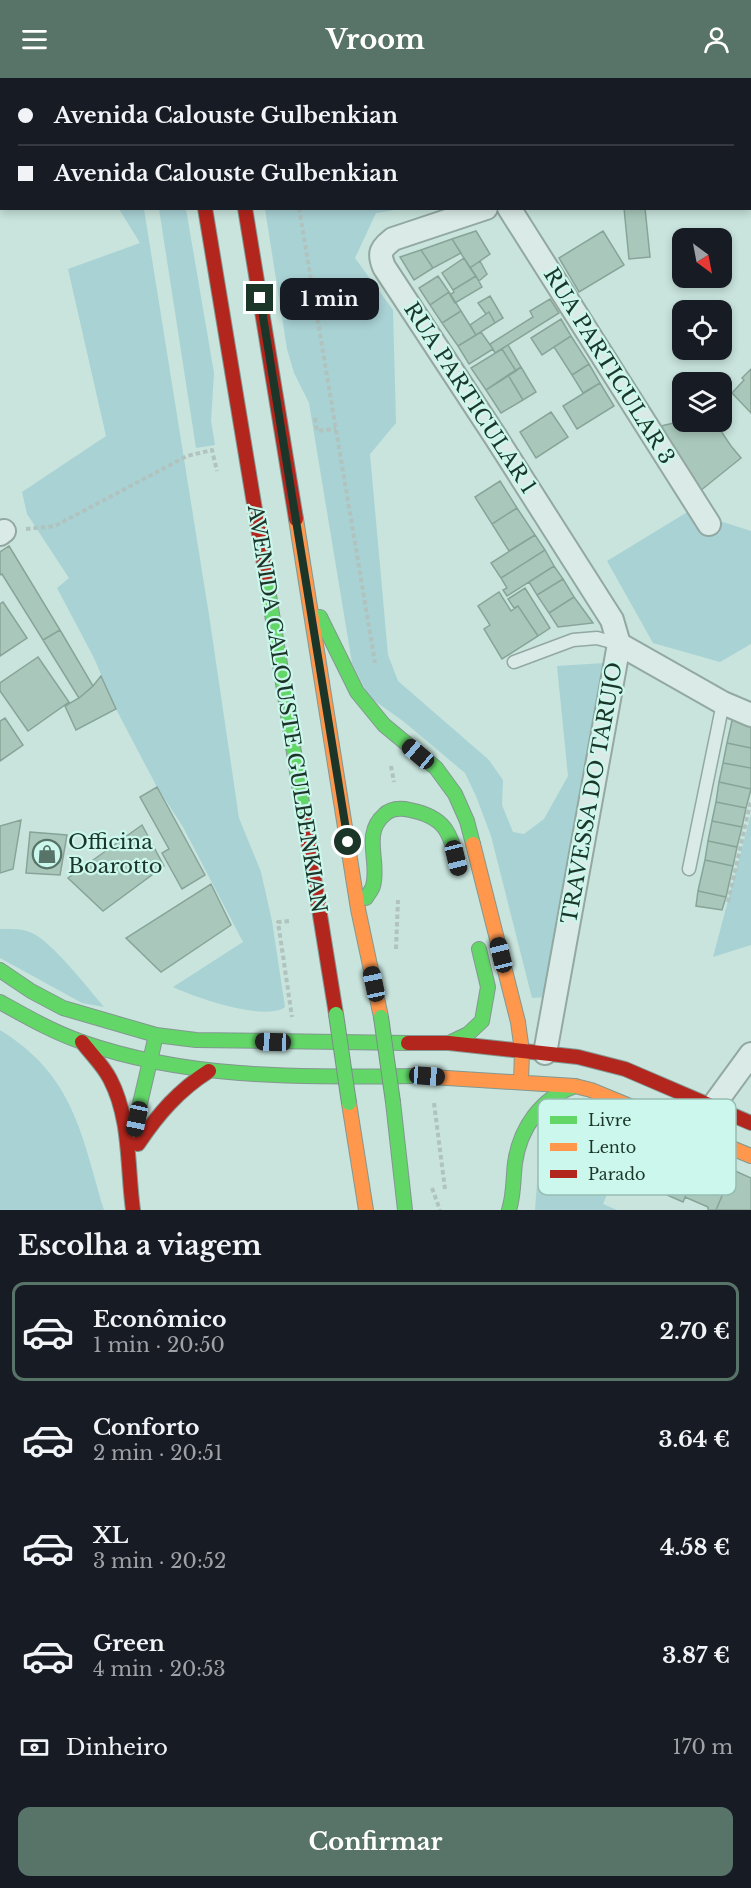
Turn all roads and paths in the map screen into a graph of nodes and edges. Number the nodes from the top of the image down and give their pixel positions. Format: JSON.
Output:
{"nodes":[{"id":1,"x":205,"y":210,"type":"edge"},
{"id":2,"x":245,"y":210,"type":"edge"},
{"id":3,"x":300,"y":210,"type":"edge"},
{"id":4,"x":480,"y":210,"type":"edge"},
{"id":5,"x":510,"y":210,"type":"edge"},
{"id":6,"x":315,"y":418,"type":"dead end"},
{"id":7,"x":336,"y":429,"type":"junction"},
{"id":8,"x":217,"y":471,"type":"dead end"},
{"id":9,"x":709,"y":524,"type":"dead end"},
{"id":10,"x":2,"y":532,"type":"edge"},
{"id":11,"x":308,"y":595,"type":"junction"},
{"id":12,"x":619,"y":644,"type":"junction"},
{"id":13,"x":514,"y":662,"type":"dead end"},
{"id":14,"x":377,"y":673,"type":"dead end"},
{"id":15,"x":723,"y":703,"type":"junction"},
{"id":16,"x":751,"y":715,"type":"edge"},
{"id":17,"x":384,"y":725,"type":"junction"},
{"id":18,"x":396,"y":787,"type":"dead end"},
{"id":19,"x":751,"y":800,"type":"edge"},
{"id":20,"x":689,"y":869,"type":"dead end"},
{"id":21,"x":462,"y":883,"type":"dead end"},
{"id":22,"x":398,"y":895,"type":"dead end"},
{"id":23,"x":728,"y":902,"type":"dead end"},
{"id":24,"x":358,"y":909,"type":"junction"},
{"id":25,"x":289,"y":921,"type":"dead end"},
{"id":26,"x":477,"y":940,"type":"dead end"},
{"id":27,"x":398,"y":960,"type":"dead end"},
{"id":28,"x":0,"y":970,"type":"edge"},
{"id":29,"x":0,"y":1002,"type":"edge"},
{"id":30,"x":292,"y":1019,"type":"dead end"},
{"id":31,"x":156,"y":1035,"type":"junction"},
{"id":32,"x":82,"y":1042,"type":"junction"},
{"id":33,"x":449,"y":1043,"type":"junction"},
{"id":34,"x":522,"y":1051,"type":"junction"},
{"id":35,"x":545,"y":1053,"type":"junction"},
{"id":36,"x":751,"y":1054,"type":"edge"},
{"id":37,"x":150,"y":1061,"type":"junction"},
{"id":38,"x":210,"y":1071,"type":"junction"},
{"id":39,"x":521,"y":1082,"type":"junction"},
{"id":40,"x":575,"y":1086,"type":"junction"},
{"id":41,"x":546,"y":1099,"type":"edge"},
{"id":42,"x":613,"y":1099,"type":"edge"},
{"id":43,"x":696,"y":1099,"type":"edge"},
{"id":44,"x":718,"y":1099,"type":"edge"},
{"id":45,"x":434,"y":1100,"type":"dead end"},
{"id":46,"x":538,"y":1109,"type":"edge"},
{"id":47,"x":736,"y":1116,"type":"edge"},
{"id":48,"x":751,"y":1123,"type":"edge"},
{"id":49,"x":736,"y":1150,"type":"edge"},
{"id":50,"x":751,"y":1156,"type":"edge"},
{"id":51,"x":128,"y":1157,"type":"junction"},
{"id":52,"x":445,"y":1189,"type":"dead end"},
{"id":53,"x":133,"y":1210,"type":"edge"},
{"id":54,"x":366,"y":1210,"type":"edge"},
{"id":55,"x":405,"y":1210,"type":"edge"},
{"id":56,"x":509,"y":1210,"type":"edge"}],
"edges":[{"from":1,"to":54,"type":"main road","name":"AVENIDA CALOUSTE GULBENKIAN","bridge":true},
{"from":2,"to":11,"type":"main road","name":"AVENIDA CALOUSTE GULBENKIAN"},
{"from":3,"to":7,"type":"path"},
{"from":4,"to":12,"type":"street","name":"RUA PARTICULAR 1"},
{"from":5,"to":9,"type":"street","name":"RUA PARTICULAR 3"},
{"from":6,"to":7,"type":"path"},
{"from":7,"to":14,"type":"path"},
{"from":8,"to":10,"type":"path"},
{"from":11,"to":17,"type":"main road"},
{"from":11,"to":24,"type":"main road","name":"AVENIDA CALOUSTE GULBENKIAN"},
{"from":12,"to":13,"type":"lane"},
{"from":12,"to":15,"type":"street","name":"TRAVESSA DO TARUJO"},
{"from":12,"to":35,"type":"street","name":"TRAVESSA DO TARUJO"},
{"from":15,"to":16,"type":"street","name":"TRAVESSA DO TARUJO"},
{"from":15,"to":20,"type":"lane"},
{"from":17,"to":18,"type":"path"},
{"from":17,"to":34,"type":"main road"},
{"from":19,"to":23,"type":"path"},
{"from":21,"to":24,"type":"main road"},
{"from":22,"to":27,"type":"path"},
{"from":24,"to":55,"type":"main road","name":"AVENIDA CALOUSTE GULBENKIAN","bridge":true},
{"from":25,"to":30,"type":"path"},
{"from":26,"to":33,"type":"main road"},
{"from":28,"to":31,"type":"main road"},
{"from":29,"to":32,"type":"main road"},
{"from":31,"to":33,"type":"main road"},
{"from":31,"to":37,"type":"main road"},
{"from":32,"to":37,"type":"main road"},
{"from":32,"to":51,"type":"main road"},
{"from":33,"to":34,"type":"main road"},
{"from":34,"to":35,"type":"main road"},
{"from":34,"to":39,"type":"main road"},
{"from":35,"to":43,"type":"main road"},
{"from":36,"to":44,"type":"street"},
{"from":37,"to":38,"type":"main road"},
{"from":37,"to":51,"type":"main road"},
{"from":38,"to":39,"type":"main road"},
{"from":38,"to":51,"type":"main road"},
{"from":39,"to":40,"type":"main road"},
{"from":40,"to":41,"type":"main road"},
{"from":40,"to":42,"type":"main road"},
{"from":45,"to":52,"type":"path"},
{"from":46,"to":56,"type":"main road"},
{"from":47,"to":48,"type":"main road"},
{"from":49,"to":50,"type":"main road"},
{"from":51,"to":53,"type":"main road"}]}
